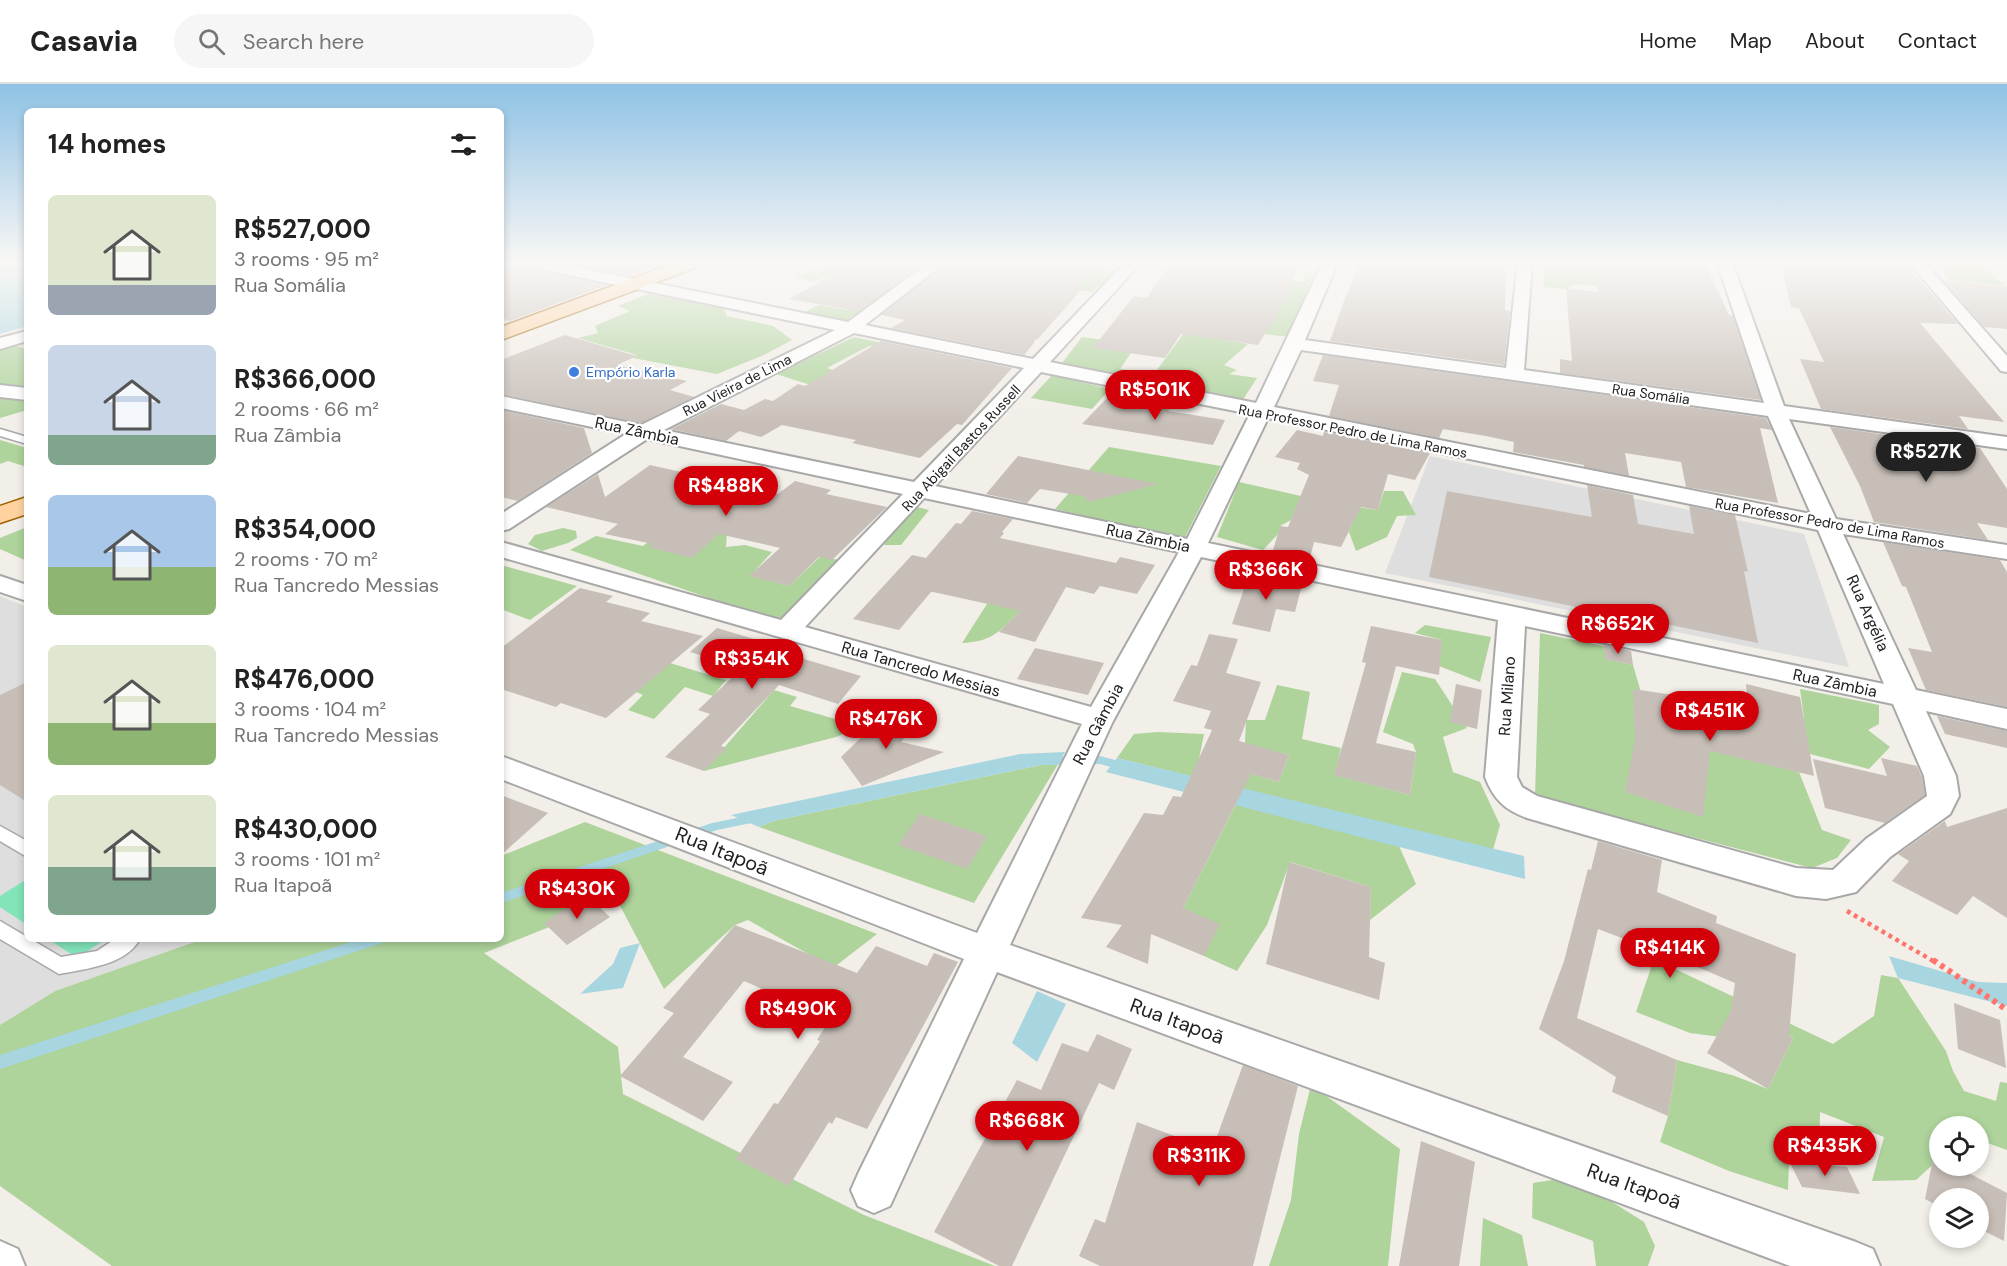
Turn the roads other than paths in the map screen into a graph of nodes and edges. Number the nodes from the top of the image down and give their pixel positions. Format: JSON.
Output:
{"nodes":[{"id":1,"x":546,"y":317,"type":"edge"},
{"id":2,"x":799,"y":317,"type":"edge"},
{"id":3,"x":863,"y":317,"type":"edge"},
{"id":4,"x":1084,"y":317,"type":"edge"},
{"id":5,"x":1306,"y":317,"type":"edge"},
{"id":6,"x":1520,"y":317,"type":"edge"},
{"id":7,"x":1743,"y":317,"type":"edge"},
{"id":8,"x":1963,"y":317,"type":"edge"},
{"id":9,"x":850,"y":327,"type":"junction"},
{"id":10,"x":504,"y":333,"type":"edge"},
{"id":11,"x":24,"y":337,"type":"edge"},
{"id":12,"x":0,"y":344,"type":"edge"},
{"id":13,"x":1294,"y":344,"type":"junction"},
{"id":14,"x":1038,"y":367,"type":"junction"},
{"id":15,"x":2007,"y":368,"type":"edge"},
{"id":16,"x":1514,"y":375,"type":"junction"},
{"id":17,"x":0,"y":390,"type":"edge"},
{"id":18,"x":24,"y":394,"type":"edge"},
{"id":19,"x":504,"y":403,"type":"edge"},
{"id":20,"x":1776,"y":411,"type":"junction"},
{"id":21,"x":1259,"y":412,"type":"junction"},
{"id":22,"x":0,"y":432,"type":"edge"},
{"id":23,"x":642,"y":433,"type":"junction"},
{"id":24,"x":24,"y":440,"type":"edge"},
{"id":25,"x":2007,"y":443,"type":"edge"},
{"id":26,"x":922,"y":490,"type":"junction"},
{"id":27,"x":24,"y":506,"type":"edge"},
{"id":28,"x":0,"y":515,"type":"edge"},
{"id":29,"x":504,"y":522,"type":"edge"},
{"id":30,"x":1829,"y":525,"type":"junction"},
{"id":31,"x":1194,"y":548,"type":"junction"},
{"id":32,"x":504,"y":550,"type":"edge"},
{"id":33,"x":2007,"y":552,"type":"edge"},
{"id":34,"x":0,"y":584,"type":"edge"},
{"id":35,"x":24,"y":592,"type":"edge"},
{"id":36,"x":1512,"y":615,"type":"junction"},
{"id":37,"x":786,"y":631,"type":"junction"},
{"id":38,"x":1906,"y":698,"type":"junction"},
{"id":39,"x":2007,"y":719,"type":"edge"},
{"id":40,"x":1098,"y":721,"type":"junction"},
{"id":41,"x":504,"y":768,"type":"edge"},
{"id":42,"x":0,"y":832,"type":"edge"},
{"id":43,"x":24,"y":848,"type":"edge"},
{"id":44,"x":1796,"y":882,"type":"joint"},
{"id":45,"x":0,"y":929,"type":"edge"},
{"id":46,"x":126,"y":942,"type":"edge"},
{"id":47,"x":988,"y":953,"type":"junction"},
{"id":48,"x":874,"y":1190,"type":"dead end"},
{"id":49,"x":1856,"y":1266,"type":"edge"}],
"edges":[{"from":1,"to":10,"type":"main road"},
{"from":2,"to":9,"type":"street","name":"Rua Professor Pedro de Lima Ramos"},
{"from":3,"to":9,"type":"street","name":"Rua Vieira de Lima"},
{"from":4,"to":14,"type":"street","name":"Rua Abigail Bastos Russell"},
{"from":5,"to":13,"type":"street","name":"Rua Gâmbia"},
{"from":6,"to":16,"type":"street"},
{"from":7,"to":20,"type":"street","name":"Rua Argélia"},
{"from":8,"to":15,"type":"street"},
{"from":9,"to":14,"type":"street","name":"Rua Professor Pedro de Lima Ramos"},
{"from":9,"to":23,"type":"street","name":"Rua Vieira de Lima"},
{"from":11,"to":12,"type":"street"},
{"from":13,"to":16,"type":"street","name":"Rua Somália"},
{"from":13,"to":21,"type":"street","name":"Rua Gâmbia"},
{"from":14,"to":21,"type":"street","name":"Rua Professor Pedro de Lima Ramos"},
{"from":14,"to":26,"type":"street","name":"Rua Abigail Bastos Russell"},
{"from":16,"to":20,"type":"street","name":"Rua Somália"},
{"from":17,"to":18,"type":"street"},
{"from":19,"to":23,"type":"street","name":"Rua Zâmbia"},
{"from":20,"to":25,"type":"street","name":"Rua Somália"},
{"from":20,"to":30,"type":"street","name":"Rua Argélia"},
{"from":21,"to":30,"type":"street","name":"Rua Professor Pedro de Lima Ramos"},
{"from":21,"to":31,"type":"street","name":"Rua Gâmbia"},
{"from":22,"to":24,"type":"lane"},
{"from":23,"to":26,"type":"street","name":"Rua Zâmbia"},
{"from":23,"to":29,"type":"street","name":"Rua Vieira de Lima"},
{"from":26,"to":31,"type":"street","name":"Rua Zâmbia"},
{"from":26,"to":37,"type":"street","name":"Rua Abigail Bastos Russell"},
{"from":27,"to":28,"type":"main road"},
{"from":30,"to":33,"type":"street","name":"Rua Professor Pedro de Lima Ramos"},
{"from":30,"to":38,"type":"street","name":"Rua Argélia"},
{"from":31,"to":36,"type":"street","name":"Rua Zâmbia"},
{"from":31,"to":40,"type":"street","name":"Rua Gâmbia"},
{"from":32,"to":37,"type":"street","name":"Rua Tancredo Messias"},
{"from":34,"to":35,"type":"street"},
{"from":36,"to":38,"type":"street","name":"Rua Zâmbia"},
{"from":36,"to":44,"type":"street","name":"Rua Milano"},
{"from":37,"to":40,"type":"street","name":"Rua Tancredo Messias"},
{"from":38,"to":39,"type":"street","name":"Rua Zâmbia"},
{"from":38,"to":44,"type":"street","name":"Rua Argélia"},
{"from":40,"to":47,"type":"street","name":"Rua Gâmbia"},
{"from":41,"to":47,"type":"street","name":"Rua Itapoã"},
{"from":42,"to":43,"type":"lane"},
{"from":45,"to":46,"type":"lane"},
{"from":47,"to":48,"type":"street","name":"Rua Gâmbia"},
{"from":47,"to":49,"type":"street","name":"Rua Itapoã"}]}
